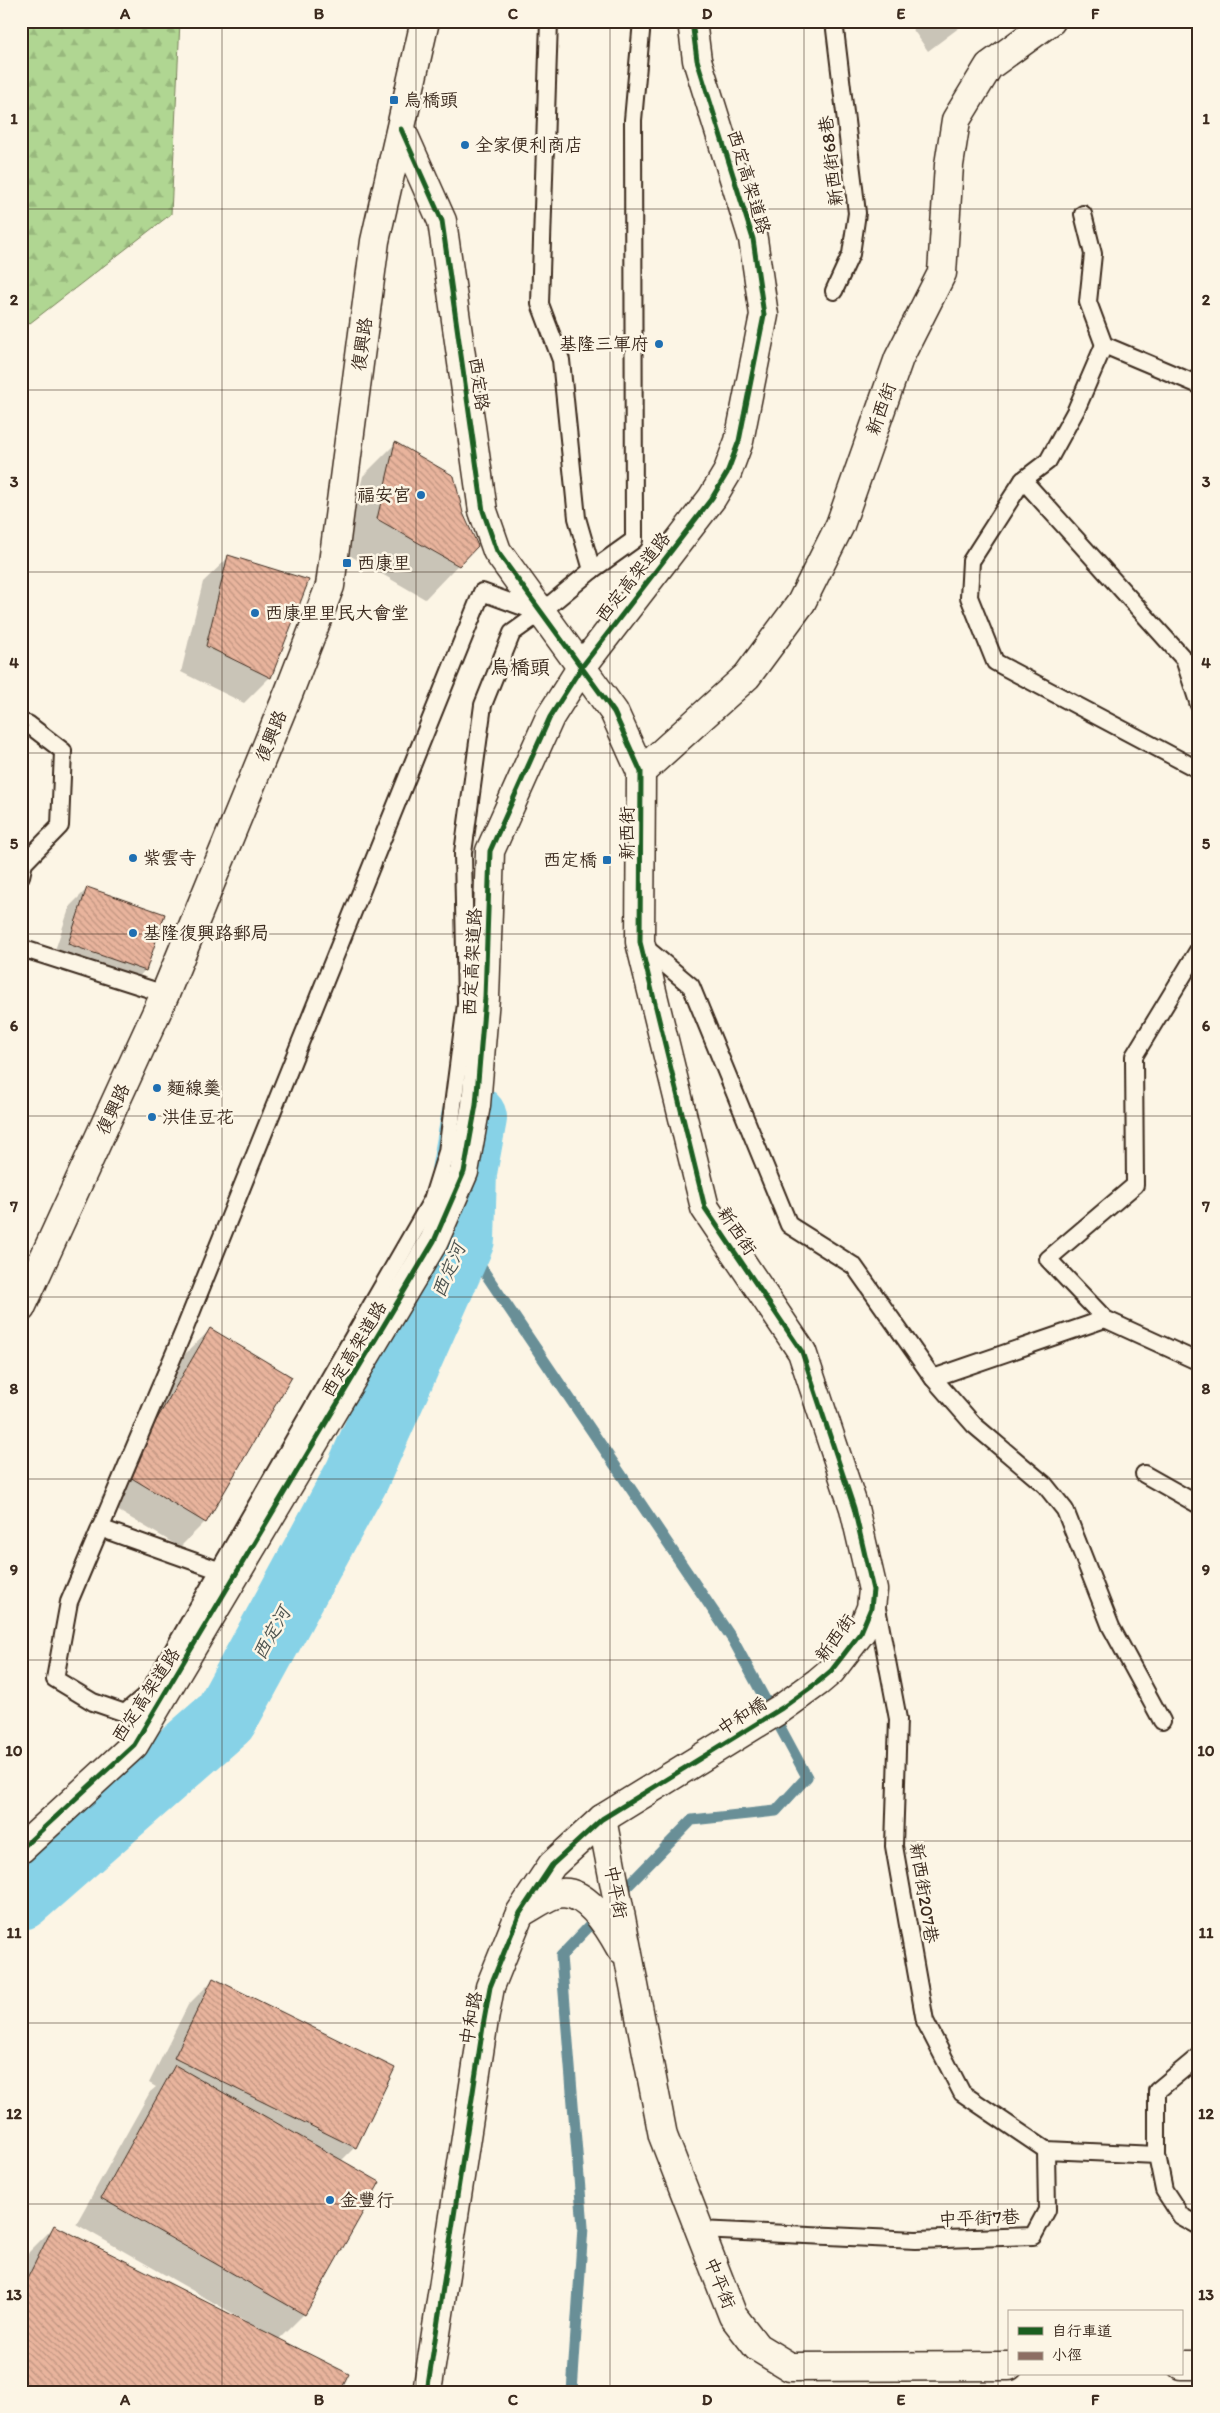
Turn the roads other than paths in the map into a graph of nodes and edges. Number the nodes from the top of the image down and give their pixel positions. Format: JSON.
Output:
{"nodes":[{"id":1,"x":425,"y":21,"type":"edge"},
{"id":2,"x":549,"y":21,"type":"edge"},
{"id":3,"x":642,"y":21,"type":"edge"},
{"id":4,"x":692,"y":21,"type":"edge"},
{"id":5,"x":834,"y":21,"type":"edge"},
{"id":6,"x":1052,"y":21,"type":"edge"},
{"id":7,"x":401,"y":129,"type":"junction"},
{"id":8,"x":1083,"y":214,"type":"dead end"},
{"id":9,"x":834,"y":291,"type":"dead end"},
{"id":10,"x":1104,"y":345,"type":"junction"},
{"id":11,"x":1199,"y":385,"type":"edge"},
{"id":12,"x":1023,"y":480,"type":"junction"},
{"id":13,"x":592,"y":570,"type":"junction"},
{"id":14,"x":547,"y":622,"type":"junction"},
{"id":15,"x":580,"y":668,"type":"junction"},
{"id":16,"x":1199,"y":705,"type":"edge"},
{"id":17,"x":28,"y":724,"type":"dead end"},
{"id":18,"x":1199,"y":770,"type":"edge"},
{"id":19,"x":641,"y":772,"type":"junction"},
{"id":20,"x":21,"y":876,"type":"edge"},
{"id":21,"x":640,"y":942,"type":"junction"},
{"id":22,"x":21,"y":948,"type":"edge"},
{"id":23,"x":1199,"y":949,"type":"edge"},
{"id":24,"x":166,"y":994,"type":"junction"},
{"id":25,"x":21,"y":1308,"type":"edge"},
{"id":26,"x":1105,"y":1319,"type":"junction"},
{"id":27,"x":1199,"y":1362,"type":"edge"},
{"id":28,"x":933,"y":1378,"type":"junction"},
{"id":29,"x":1144,"y":1474,"type":"dead end"},
{"id":30,"x":1199,"y":1505,"type":"edge"},
{"id":31,"x":100,"y":1528,"type":"junction"},
{"id":32,"x":221,"y":1570,"type":"junction"},
{"id":33,"x":873,"y":1590,"type":"junction"},
{"id":34,"x":782,"y":1708,"type":"joint"},
{"id":35,"x":1162,"y":1721,"type":"dead end"},
{"id":36,"x":718,"y":1747,"type":"joint"},
{"id":37,"x":602,"y":1819,"type":"junction"},
{"id":38,"x":21,"y":1849,"type":"edge"},
{"id":39,"x":520,"y":1913,"type":"junction"},
{"id":40,"x":616,"y":1928,"type":"junction"},
{"id":41,"x":1199,"y":2056,"type":"edge"},
{"id":42,"x":1046,"y":2150,"type":"junction"},
{"id":43,"x":1157,"y":2155,"type":"junction"},
{"id":44,"x":1199,"y":2226,"type":"edge"},
{"id":45,"x":699,"y":2230,"type":"junction"},
{"id":46,"x":1182,"y":2365,"type":"edge"},
{"id":47,"x":1199,"y":2365,"type":"edge"},
{"id":48,"x":1008,"y":2366,"type":"edge"},
{"id":49,"x":427,"y":2392,"type":"edge"}],
"edges":[{"from":1,"to":7,"type":"street"},
{"from":2,"to":13,"type":"lane"},
{"from":3,"to":13,"type":"lane"},
{"from":4,"to":15,"type":"street","name":"西定高架道路"},
{"from":5,"to":9,"type":"lane","name":"新西街68巷"},
{"from":6,"to":19,"type":"street","name":"新西街"},
{"from":7,"to":14,"type":"street","name":"西定路"},
{"from":7,"to":24,"type":"street","name":"復興路"},
{"from":8,"to":10,"type":"lane"},
{"from":10,"to":11,"type":"lane"},
{"from":10,"to":12,"type":"lane"},
{"from":12,"to":16,"type":"lane"},
{"from":12,"to":18,"type":"lane"},
{"from":13,"to":14,"type":"lane"},
{"from":14,"to":15,"type":"street"},
{"from":14,"to":31,"type":"lane"},
{"from":14,"to":32,"type":"lane"},
{"from":15,"to":19,"type":"street","name":"新西街"},
{"from":15,"to":38,"type":"street","name":"西定高架道路"},
{"from":17,"to":20,"type":"lane"},
{"from":19,"to":21,"type":"street","name":"新西街"},
{"from":21,"to":28,"type":"lane"},
{"from":21,"to":33,"type":"street","name":"新西街"},
{"from":22,"to":24,"type":"lane"},
{"from":23,"to":26,"type":"lane"},
{"from":24,"to":25,"type":"street","name":"復興路"},
{"from":26,"to":27,"type":"lane"},
{"from":26,"to":28,"type":"lane"},
{"from":28,"to":35,"type":"lane"},
{"from":29,"to":30,"type":"lane"},
{"from":31,"to":32,"type":"lane"},
{"from":31,"to":32,"type":"lane"},
{"from":33,"to":34,"type":"street","name":"新西街"},
{"from":33,"to":42,"type":"lane","name":"新西街207巷"},
{"from":34,"to":36,"type":"street","name":"中和橋"},
{"from":36,"to":37,"type":"street","name":"中和路"},
{"from":37,"to":39,"type":"street","name":"中和路"},
{"from":37,"to":40,"type":"street","name":"中平街"},
{"from":39,"to":40,"type":"street","name":"中平街"},
{"from":39,"to":49,"type":"street","name":"中和路"},
{"from":40,"to":45,"type":"street","name":"中平街"},
{"from":41,"to":43,"type":"lane"},
{"from":42,"to":43,"type":"lane"},
{"from":42,"to":45,"type":"lane","name":"中平街7巷"},
{"from":43,"to":44,"type":"lane"},
{"from":45,"to":48,"type":"street","name":"中平街"},
{"from":46,"to":47,"type":"street"}]}
